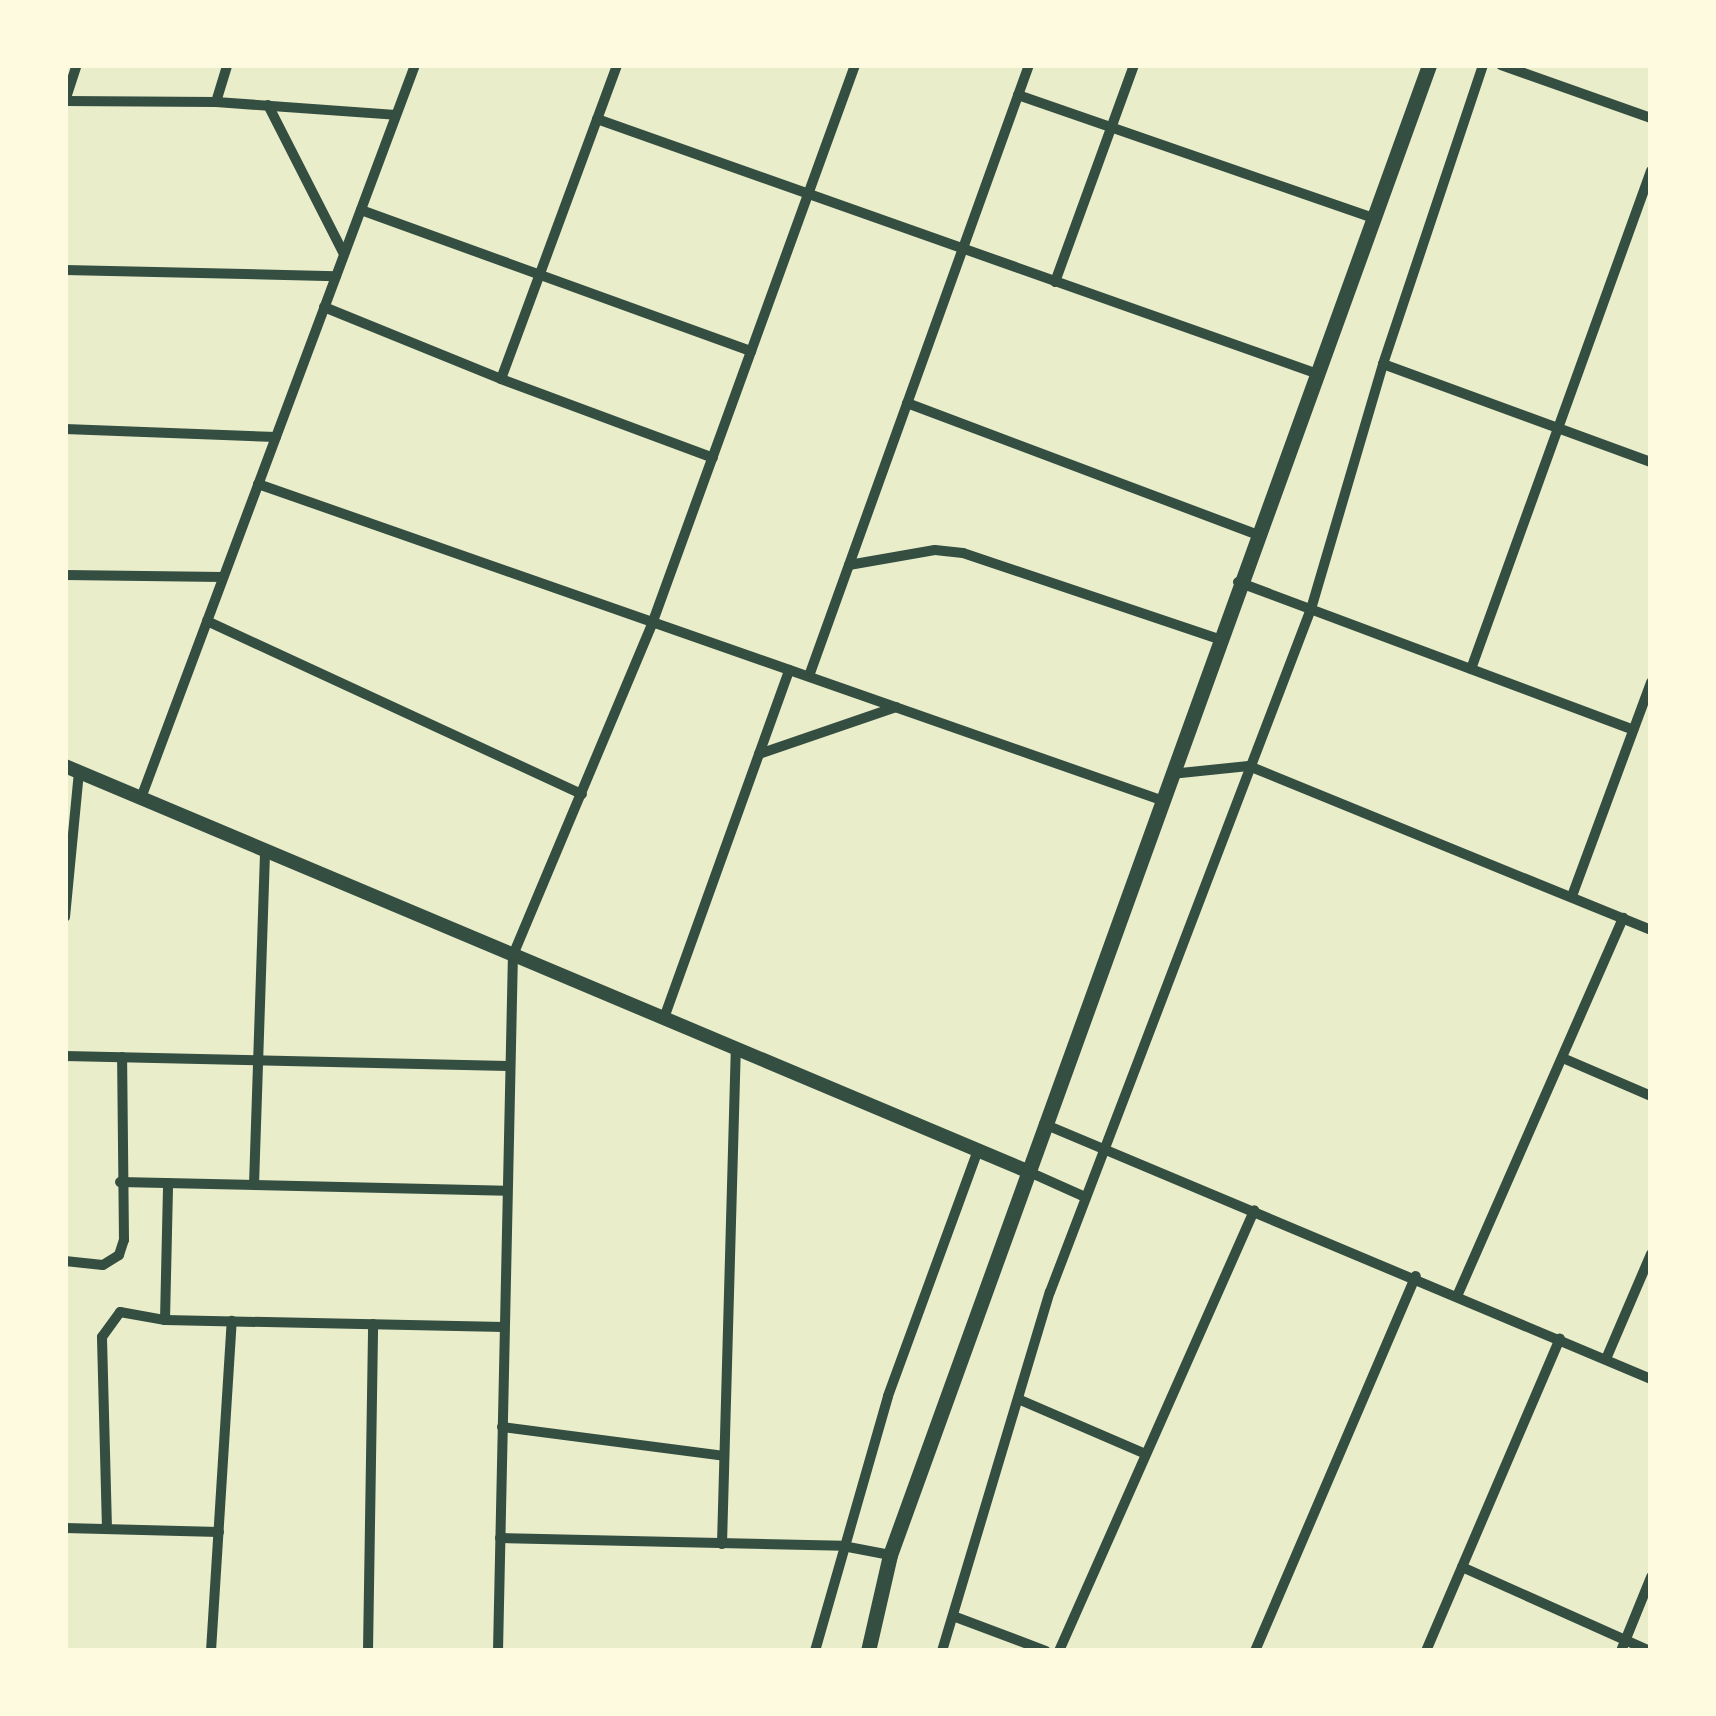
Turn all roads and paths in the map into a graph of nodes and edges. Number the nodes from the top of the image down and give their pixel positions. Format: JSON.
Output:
{"nodes":[{"id":1,"x":77,"y":65,"type":"edge"},
{"id":2,"x":227,"y":65,"type":"edge"},
{"id":3,"x":415,"y":65,"type":"edge"},
{"id":4,"x":617,"y":65,"type":"edge"},
{"id":5,"x":855,"y":65,"type":"edge"},
{"id":6,"x":1029,"y":65,"type":"edge"},
{"id":7,"x":1134,"y":65,"type":"edge"},
{"id":8,"x":1429,"y":65,"type":"edge"},
{"id":9,"x":1483,"y":65,"type":"edge"},
{"id":10,"x":1501,"y":65,"type":"edge"},
{"id":11,"x":1018,"y":94,"type":"junction"},
{"id":12,"x":65,"y":101,"type":"edge"},
{"id":13,"x":216,"y":102,"type":"junction"},
{"id":14,"x":268,"y":105,"type":"junction"},
{"id":15,"x":396,"y":114,"type":"junction"},
{"id":16,"x":1651,"y":118,"type":"edge"},
{"id":17,"x":597,"y":119,"type":"junction"},
{"id":18,"x":1111,"y":126,"type":"junction"},
{"id":19,"x":1651,"y":170,"type":"edge"},
{"id":20,"x":808,"y":193,"type":"junction"},
{"id":21,"x":360,"y":210,"type":"junction"},
{"id":22,"x":1371,"y":217,"type":"junction"},
{"id":23,"x":962,"y":248,"type":"junction"},
{"id":24,"x":344,"y":254,"type":"junction"},
{"id":25,"x":65,"y":270,"type":"edge"},
{"id":26,"x":540,"y":274,"type":"junction"},
{"id":27,"x":336,"y":276,"type":"junction"},
{"id":28,"x":1056,"y":282,"type":"junction"},
{"id":29,"x":324,"y":307,"type":"junction"},
{"id":30,"x":751,"y":351,"type":"junction"},
{"id":31,"x":1383,"y":364,"type":"junction"},
{"id":32,"x":1315,"y":373,"type":"junction"},
{"id":33,"x":501,"y":379,"type":"junction"},
{"id":34,"x":907,"y":403,"type":"junction"},
{"id":35,"x":1559,"y":428,"type":"junction"},
{"id":36,"x":65,"y":429,"type":"edge"},
{"id":37,"x":276,"y":436,"type":"junction"},
{"id":38,"x":712,"y":458,"type":"junction"},
{"id":39,"x":1651,"y":462,"type":"edge"},
{"id":40,"x":258,"y":484,"type":"junction"},
{"id":41,"x":1256,"y":534,"type":"junction"},
{"id":42,"x":849,"y":566,"type":"junction"},
{"id":43,"x":65,"y":575,"type":"edge"},
{"id":44,"x":224,"y":577,"type":"junction"},
{"id":45,"x":1238,"y":582,"type":"junction"},
{"id":46,"x":1311,"y":610,"type":"junction"},
{"id":47,"x":207,"y":622,"type":"junction"},
{"id":48,"x":652,"y":624,"type":"junction"},
{"id":49,"x":1218,"y":639,"type":"junction"},
{"id":50,"x":1471,"y":669,"type":"junction"},
{"id":51,"x":789,"y":670,"type":"junction"},
{"id":52,"x":809,"y":676,"type":"junction"},
{"id":53,"x":1651,"y":682,"type":"edge"},
{"id":54,"x":897,"y":706,"type":"junction"},
{"id":55,"x":1633,"y":730,"type":"junction"},
{"id":56,"x":759,"y":754,"type":"junction"},
{"id":57,"x":1249,"y":766,"type":"junction"},
{"id":58,"x":72,"y":769,"type":"edge"},
{"id":59,"x":1172,"y":774,"type":"junction"},
{"id":60,"x":582,"y":794,"type":"junction"},
{"id":61,"x":141,"y":798,"type":"junction"},
{"id":62,"x":1161,"y":800,"type":"junction"},
{"id":63,"x":265,"y":850,"type":"junction"},
{"id":64,"x":1572,"y":896,"type":"junction"},
{"id":65,"x":65,"y":916,"type":"edge"},
{"id":66,"x":1623,"y":918,"type":"junction"},
{"id":67,"x":1651,"y":930,"type":"edge"},
{"id":68,"x":513,"y":954,"type":"junction"},
{"id":69,"x":664,"y":1018,"type":"junction"},
{"id":70,"x":736,"y":1048,"type":"junction"},
{"id":71,"x":65,"y":1056,"type":"edge"},
{"id":72,"x":122,"y":1057,"type":"junction"},
{"id":73,"x":1565,"y":1059,"type":"junction"},
{"id":74,"x":256,"y":1060,"type":"junction"},
{"id":75,"x":508,"y":1066,"type":"junction"},
{"id":76,"x":1651,"y":1096,"type":"edge"},
{"id":77,"x":1044,"y":1124,"type":"junction"},
{"id":78,"x":1104,"y":1149,"type":"junction"},
{"id":79,"x":978,"y":1150,"type":"junction"},
{"id":80,"x":1027,"y":1171,"type":"junction"},
{"id":81,"x":120,"y":1182,"type":"junction"},
{"id":82,"x":168,"y":1184,"type":"junction"},
{"id":83,"x":254,"y":1186,"type":"junction"},
{"id":84,"x":506,"y":1191,"type":"junction"},
{"id":85,"x":1085,"y":1198,"type":"junction"},
{"id":86,"x":1254,"y":1210,"type":"junction"},
{"id":87,"x":1651,"y":1254,"type":"edge"},
{"id":88,"x":65,"y":1261,"type":"edge"},
{"id":89,"x":1416,"y":1276,"type":"junction"},
{"id":90,"x":1458,"y":1294,"type":"junction"},
{"id":91,"x":165,"y":1320,"type":"junction"},
{"id":92,"x":232,"y":1321,"type":"junction"},
{"id":93,"x":373,"y":1324,"type":"junction"},
{"id":94,"x":504,"y":1328,"type":"junction"},
{"id":95,"x":1560,"y":1339,"type":"junction"},
{"id":96,"x":1606,"y":1359,"type":"junction"},
{"id":97,"x":1651,"y":1379,"type":"edge"},
{"id":98,"x":1018,"y":1398,"type":"junction"},
{"id":99,"x":502,"y":1427,"type":"junction"},
{"id":100,"x":1146,"y":1454,"type":"junction"},
{"id":101,"x":724,"y":1456,"type":"junction"},
{"id":102,"x":65,"y":1528,"type":"edge"},
{"id":103,"x":106,"y":1529,"type":"junction"},
{"id":104,"x":218,"y":1532,"type":"junction"},
{"id":105,"x":500,"y":1538,"type":"junction"},
{"id":106,"x":722,"y":1544,"type":"junction"},
{"id":107,"x":843,"y":1546,"type":"junction"},
{"id":108,"x":890,"y":1555,"type":"junction"},
{"id":109,"x":1462,"y":1567,"type":"junction"},
{"id":110,"x":1651,"y":1577,"type":"edge"},
{"id":111,"x":953,"y":1616,"type":"junction"},
{"id":112,"x":1624,"y":1646,"type":"edge"},
{"id":113,"x":211,"y":1651,"type":"edge"},
{"id":114,"x":368,"y":1651,"type":"edge"},
{"id":115,"x":498,"y":1651,"type":"edge"},
{"id":116,"x":815,"y":1651,"type":"edge"},
{"id":117,"x":868,"y":1651,"type":"edge"},
{"id":118,"x":942,"y":1651,"type":"edge"},
{"id":119,"x":1046,"y":1651,"type":"edge"},
{"id":120,"x":1058,"y":1651,"type":"edge"},
{"id":121,"x":1255,"y":1651,"type":"edge"},
{"id":122,"x":1426,"y":1651,"type":"edge"},
{"id":123,"x":1650,"y":1651,"type":"edge"}],
"edges":[{"from":1,"to":12,"type":"street"},
{"from":2,"to":13,"type":"street"},
{"from":3,"to":15,"type":"street"},
{"from":4,"to":17,"type":"street"},
{"from":5,"to":20,"type":"street"},
{"from":6,"to":11,"type":"street"},
{"from":7,"to":18,"type":"street"},
{"from":8,"to":22,"type":"main road"},
{"from":9,"to":31,"type":"street"},
{"from":10,"to":16,"type":"street"},
{"from":11,"to":18,"type":"street"},
{"from":11,"to":23,"type":"street"},
{"from":12,"to":13,"type":"street"},
{"from":13,"to":14,"type":"street"},
{"from":14,"to":15,"type":"street"},
{"from":14,"to":24,"type":"street"},
{"from":15,"to":21,"type":"street"},
{"from":17,"to":20,"type":"street"},
{"from":17,"to":26,"type":"street"},
{"from":18,"to":22,"type":"street"},
{"from":18,"to":28,"type":"street"},
{"from":19,"to":35,"type":"street"},
{"from":20,"to":23,"type":"street"},
{"from":20,"to":30,"type":"street"},
{"from":21,"to":24,"type":"street"},
{"from":21,"to":26,"type":"street"},
{"from":22,"to":32,"type":"main road"},
{"from":23,"to":28,"type":"street"},
{"from":23,"to":34,"type":"street"},
{"from":24,"to":27,"type":"street"},
{"from":25,"to":27,"type":"street"},
{"from":26,"to":30,"type":"street"},
{"from":26,"to":33,"type":"street"},
{"from":27,"to":29,"type":"street"},
{"from":28,"to":32,"type":"street"},
{"from":29,"to":33,"type":"street"},
{"from":29,"to":37,"type":"street"},
{"from":30,"to":38,"type":"street"},
{"from":31,"to":35,"type":"street"},
{"from":31,"to":46,"type":"street"},
{"from":32,"to":41,"type":"main road"},
{"from":33,"to":38,"type":"street"},
{"from":34,"to":41,"type":"street"},
{"from":34,"to":42,"type":"street"},
{"from":35,"to":39,"type":"street"},
{"from":35,"to":50,"type":"street"},
{"from":36,"to":37,"type":"street"},
{"from":37,"to":40,"type":"street"},
{"from":38,"to":48,"type":"street"},
{"from":40,"to":44,"type":"street"},
{"from":40,"to":48,"type":"street"},
{"from":41,"to":45,"type":"main road"},
{"from":42,"to":49,"type":"street"},
{"from":42,"to":52,"type":"street"},
{"from":43,"to":44,"type":"street"},
{"from":44,"to":47,"type":"street"},
{"from":45,"to":46,"type":"street"},
{"from":45,"to":49,"type":"main road"},
{"from":46,"to":50,"type":"street"},
{"from":46,"to":57,"type":"street"},
{"from":47,"to":60,"type":"street"},
{"from":47,"to":61,"type":"street"},
{"from":48,"to":51,"type":"street"},
{"from":48,"to":60,"type":"street"},
{"from":49,"to":59,"type":"main road"},
{"from":50,"to":55,"type":"street"},
{"from":51,"to":52,"type":"street"},
{"from":51,"to":56,"type":"street"},
{"from":52,"to":54,"type":"street"},
{"from":53,"to":55,"type":"street"},
{"from":54,"to":56,"type":"street"},
{"from":54,"to":62,"type":"street"},
{"from":55,"to":64,"type":"street"},
{"from":56,"to":69,"type":"street"},
{"from":57,"to":59,"type":"street"},
{"from":57,"to":64,"type":"street"},
{"from":57,"to":78,"type":"street"},
{"from":58,"to":61,"type":"main road"},
{"from":58,"to":65,"type":"street"},
{"from":59,"to":62,"type":"main road"},
{"from":60,"to":68,"type":"street"},
{"from":61,"to":63,"type":"main road"},
{"from":62,"to":77,"type":"main road"},
{"from":63,"to":68,"type":"main road"},
{"from":63,"to":74,"type":"street"},
{"from":64,"to":66,"type":"street"},
{"from":66,"to":67,"type":"street"},
{"from":66,"to":73,"type":"street"},
{"from":68,"to":69,"type":"main road"},
{"from":68,"to":75,"type":"street"},
{"from":69,"to":70,"type":"main road"},
{"from":70,"to":79,"type":"main road"},
{"from":70,"to":101,"type":"street"},
{"from":71,"to":72,"type":"street"},
{"from":72,"to":74,"type":"street"},
{"from":72,"to":81,"type":"street"},
{"from":73,"to":76,"type":"street"},
{"from":73,"to":90,"type":"street"},
{"from":74,"to":75,"type":"street"},
{"from":74,"to":83,"type":"street"},
{"from":75,"to":84,"type":"street"},
{"from":77,"to":78,"type":"street"},
{"from":77,"to":80,"type":"main road"},
{"from":78,"to":85,"type":"street"},
{"from":78,"to":86,"type":"street"},
{"from":79,"to":80,"type":"main road"},
{"from":79,"to":107,"type":"street"},
{"from":80,"to":85,"type":"street"},
{"from":80,"to":108,"type":"main road"},
{"from":81,"to":82,"type":"street"},
{"from":81,"to":88,"type":"street"},
{"from":82,"to":83,"type":"street"},
{"from":82,"to":91,"type":"street"},
{"from":83,"to":84,"type":"street"},
{"from":84,"to":94,"type":"street"},
{"from":85,"to":98,"type":"street"},
{"from":86,"to":89,"type":"street"},
{"from":86,"to":100,"type":"street"},
{"from":87,"to":96,"type":"street"},
{"from":89,"to":90,"type":"street"},
{"from":89,"to":121,"type":"street"},
{"from":90,"to":95,"type":"street"},
{"from":91,"to":92,"type":"street"},
{"from":91,"to":103,"type":"street"},
{"from":92,"to":93,"type":"street"},
{"from":92,"to":104,"type":"street"},
{"from":93,"to":94,"type":"street"},
{"from":93,"to":114,"type":"street"},
{"from":94,"to":99,"type":"street"},
{"from":95,"to":96,"type":"street"},
{"from":95,"to":109,"type":"street"},
{"from":96,"to":97,"type":"street"},
{"from":98,"to":100,"type":"street"},
{"from":98,"to":111,"type":"street"},
{"from":99,"to":101,"type":"street"},
{"from":99,"to":105,"type":"street"},
{"from":100,"to":120,"type":"street"},
{"from":101,"to":106,"type":"street"},
{"from":102,"to":103,"type":"street"},
{"from":103,"to":104,"type":"street"},
{"from":104,"to":113,"type":"street"},
{"from":105,"to":106,"type":"street"},
{"from":105,"to":115,"type":"street"},
{"from":106,"to":107,"type":"street"},
{"from":107,"to":108,"type":"street"},
{"from":107,"to":116,"type":"street"},
{"from":108,"to":117,"type":"main road"},
{"from":109,"to":112,"type":"street"},
{"from":109,"to":122,"type":"street"},
{"from":110,"to":112,"type":"street"},
{"from":111,"to":118,"type":"street"},
{"from":111,"to":119,"type":"street"},
{"from":112,"to":123,"type":"street"}]}
